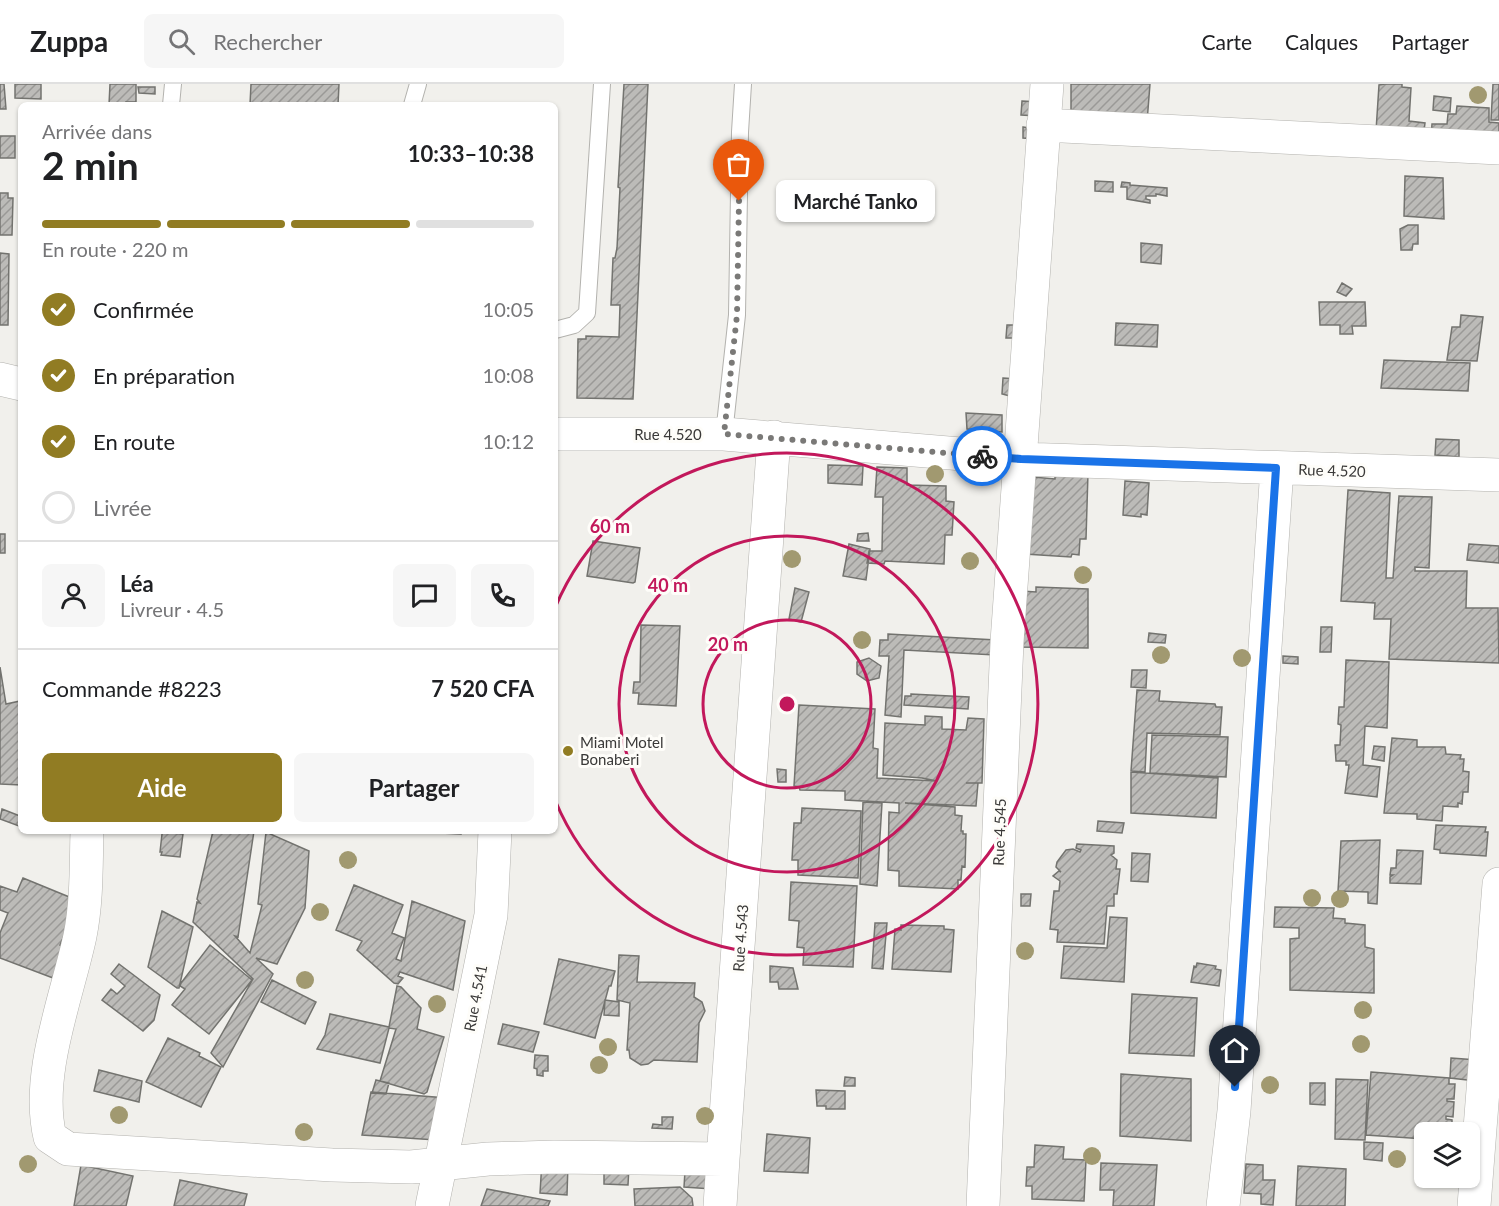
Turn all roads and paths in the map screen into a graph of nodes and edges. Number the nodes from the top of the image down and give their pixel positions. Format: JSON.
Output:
{"nodes":[{"id":1,"x":173,"y":84,"type":"edge"},
{"id":2,"x":418,"y":84,"type":"edge"},
{"id":3,"x":602,"y":84,"type":"edge"},
{"id":4,"x":743,"y":84,"type":"edge"},
{"id":5,"x":1047,"y":84,"type":"edge"},
{"id":6,"x":171,"y":102,"type":"edge"},
{"id":7,"x":413,"y":102,"type":"edge"},
{"id":8,"x":1043,"y":125,"type":"junction"},
{"id":9,"x":1499,"y":147,"type":"edge"},
{"id":10,"x":558,"y":329,"type":"edge"},
{"id":11,"x":0,"y":379,"type":"edge"},
{"id":12,"x":18,"y":383,"type":"edge"},
{"id":13,"x":558,"y":434,"type":"edge"},
{"id":14,"x":724,"y":434,"type":"junction"},
{"id":15,"x":774,"y":437,"type":"junction"},
{"id":16,"x":1021,"y":459,"type":"junction"},
{"id":17,"x":1276,"y":468,"type":"junction"},
{"id":18,"x":1499,"y":475,"type":"edge"},
{"id":19,"x":87,"y":834,"type":"edge"},
{"id":20,"x":495,"y":834,"type":"edge"},
{"id":21,"x":1499,"y":884,"type":"edge"},
{"id":22,"x":723,"y":1159,"type":"junction"},
{"id":23,"x":442,"y":1163,"type":"junction"},
{"id":24,"x":1488,"y":1167,"type":"edge"},
{"id":25,"x":432,"y":1206,"type":"edge"},
{"id":26,"x":720,"y":1206,"type":"edge"},
{"id":27,"x":983,"y":1206,"type":"edge"},
{"id":28,"x":1223,"y":1206,"type":"edge"},
{"id":29,"x":1474,"y":1206,"type":"edge"}],
"edges":[{"from":1,"to":6,"type":"lane"},
{"from":2,"to":7,"type":"lane"},
{"from":3,"to":10,"type":"lane"},
{"from":4,"to":14,"type":"lane"},
{"from":5,"to":8,"type":"street","name":"Rue 4.545"},
{"from":8,"to":9,"type":"street"},
{"from":8,"to":16,"type":"street","name":"Rue 4.545"},
{"from":11,"to":12,"type":"street"},
{"from":13,"to":14,"type":"street","name":"Rue 4.520"},
{"from":14,"to":15,"type":"street","name":"Rue 4.520"},
{"from":15,"to":16,"type":"street","name":"Rue 4.520"},
{"from":15,"to":22,"type":"street","name":"Rue 4.543"},
{"from":16,"to":17,"type":"street","name":"Rue 4.520"},
{"from":16,"to":27,"type":"street","name":"Rue 4.545"},
{"from":17,"to":18,"type":"street","name":"Rue 4.520"},
{"from":17,"to":28,"type":"street"},
{"from":19,"to":23,"type":"street"},
{"from":20,"to":23,"type":"street","name":"Rue 4.541"},
{"from":21,"to":24,"type":"street"},
{"from":22,"to":23,"type":"street"},
{"from":22,"to":26,"type":"street","name":"Rue 4.543"},
{"from":23,"to":25,"type":"street","name":"Rue 4.541"},
{"from":24,"to":29,"type":"street"}]}
